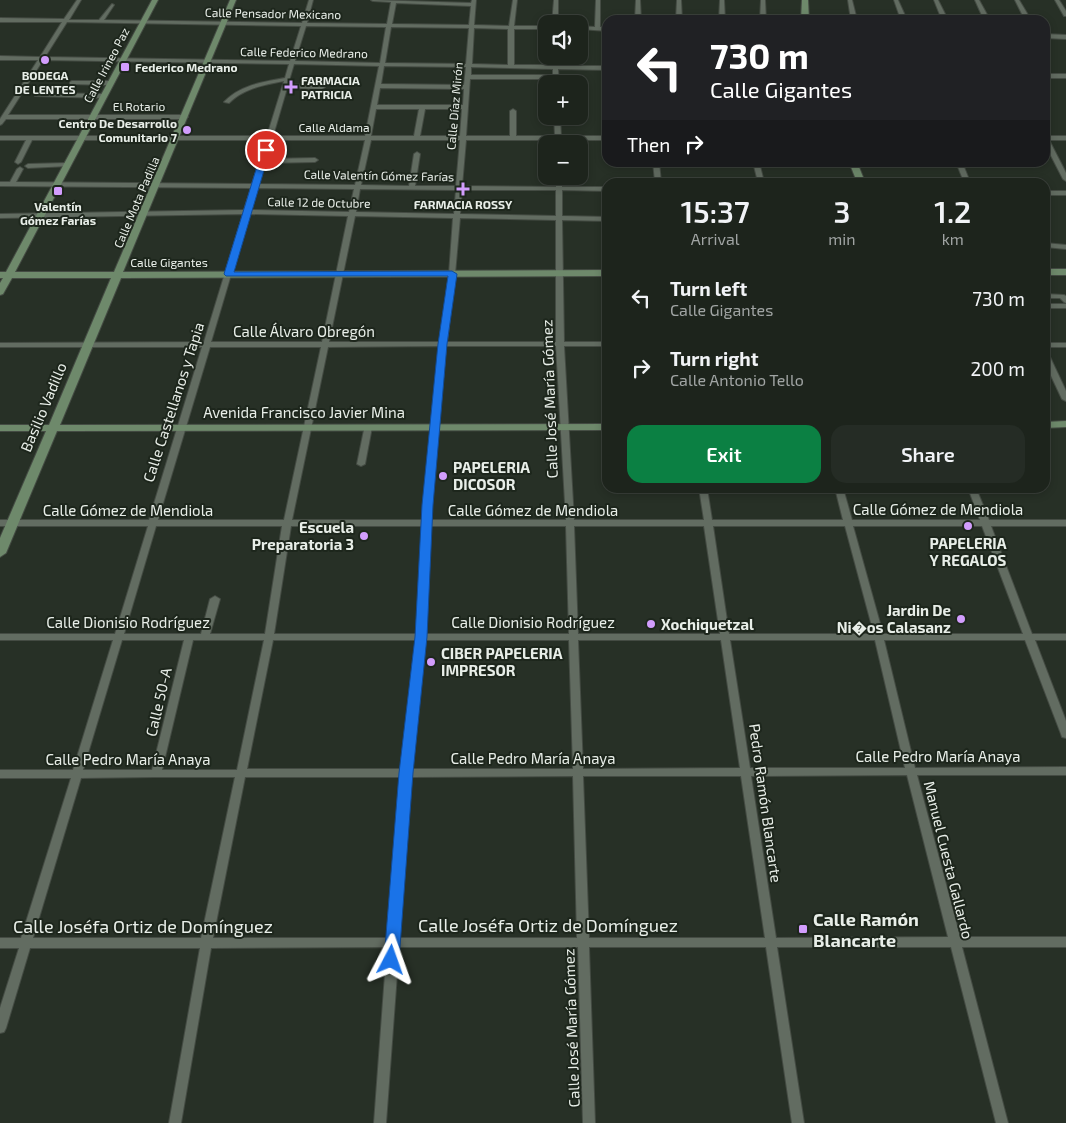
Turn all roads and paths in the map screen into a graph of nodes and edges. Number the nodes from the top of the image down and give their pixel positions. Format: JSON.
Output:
{"nodes":[{"id":1,"x":78,"y":0,"type":"edge"},
{"id":2,"x":155,"y":0,"type":"edge"},
{"id":3,"x":233,"y":0,"type":"edge"},
{"id":4,"x":310,"y":0,"type":"edge"},
{"id":5,"x":373,"y":0,"type":"edge"},
{"id":6,"x":394,"y":0,"type":"edge"},
{"id":7,"x":515,"y":0,"type":"edge"},
{"id":8,"x":556,"y":0,"type":"edge"},
{"id":9,"x":598,"y":0,"type":"edge"},
{"id":10,"x":638,"y":0,"type":"edge"},
{"id":11,"x":679,"y":0,"type":"edge"},
{"id":12,"x":722,"y":0,"type":"edge"},
{"id":13,"x":763,"y":0,"type":"edge"},
{"id":14,"x":805,"y":0,"type":"edge"},
{"id":15,"x":850,"y":0,"type":"edge"},
{"id":16,"x":896,"y":0,"type":"edge"},
{"id":17,"x":936,"y":0,"type":"edge"},
{"id":18,"x":977,"y":0,"type":"edge"},
{"id":19,"x":1016,"y":0,"type":"edge"},
{"id":20,"x":1057,"y":0,"type":"edge"},
{"id":21,"x":474,"y":2,"type":"edge"},
{"id":22,"x":112,"y":5,"type":"dead end"},
{"id":23,"x":555,"y":15,"type":"edge"},
{"id":24,"x":638,"y":15,"type":"edge"},
{"id":25,"x":678,"y":15,"type":"edge"},
{"id":26,"x":722,"y":15,"type":"edge"},
{"id":27,"x":763,"y":15,"type":"edge"},
{"id":28,"x":805,"y":15,"type":"edge"},
{"id":29,"x":853,"y":15,"type":"edge"},
{"id":30,"x":902,"y":15,"type":"edge"},
{"id":31,"x":943,"y":15,"type":"edge"},
{"id":32,"x":984,"y":15,"type":"edge"},
{"id":33,"x":1025,"y":15,"type":"edge"},
{"id":34,"x":1066,"y":15,"type":"edge"},
{"id":35,"x":0,"y":20,"type":"edge"},
{"id":36,"x":101,"y":20,"type":"junction"},
{"id":37,"x":65,"y":21,"type":"junction"},
{"id":38,"x":143,"y":21,"type":"junction"},
{"id":39,"x":224,"y":22,"type":"junction"},
{"id":40,"x":304,"y":24,"type":"junction"},
{"id":41,"x":388,"y":25,"type":"junction"},
{"id":42,"x":471,"y":26,"type":"junction"},
{"id":43,"x":511,"y":27,"type":"junction"},
{"id":44,"x":538,"y":28,"type":"edge"},
{"id":45,"x":588,"y":28,"type":"edge"},
{"id":46,"x":597,"y":28,"type":"junction"},
{"id":47,"x":602,"y":28,"type":"edge"},
{"id":48,"x":1050,"y":36,"type":"edge"},
{"id":49,"x":1066,"y":36,"type":"edge"},
{"id":50,"x":0,"y":58,"type":"edge"},
{"id":51,"x":41,"y":58,"type":"junction"},
{"id":52,"x":123,"y":59,"type":"junction"},
{"id":53,"x":208,"y":60,"type":"junction"},
{"id":54,"x":292,"y":62,"type":"junction"},
{"id":55,"x":381,"y":64,"type":"junction"},
{"id":56,"x":469,"y":65,"type":"junction"},
{"id":57,"x":511,"y":66,"type":"junction"},
{"id":58,"x":556,"y":67,"type":"junction"},
{"id":59,"x":602,"y":68,"type":"edge"},
{"id":60,"x":556,"y":75,"type":"edge"},
{"id":61,"x":1050,"y":76,"type":"edge"},
{"id":62,"x":1066,"y":76,"type":"edge"},
{"id":63,"x":468,"y":77,"type":"junction"},
{"id":64,"x":287,"y":79,"type":"junction"},
{"id":65,"x":538,"y":79,"type":"edge"},
{"id":66,"x":72,"y":83,"type":"dead end"},
{"id":67,"x":110,"y":83,"type":"junction"},
{"id":68,"x":285,"y":86,"type":"junction"},
{"id":69,"x":377,"y":86,"type":"junction"},
{"id":70,"x":322,"y":87,"type":"dead end"},
{"id":71,"x":467,"y":87,"type":"junction"},
{"id":72,"x":37,"y":95,"type":"dead end"},
{"id":73,"x":104,"y":96,"type":"junction"},
{"id":74,"x":227,"y":102,"type":"dead end"},
{"id":75,"x":374,"y":107,"type":"junction"},
{"id":76,"x":422,"y":107,"type":"junction"},
{"id":77,"x":442,"y":107,"type":"junction"},
{"id":78,"x":466,"y":107,"type":"junction"},
{"id":79,"x":513,"y":111,"type":"dead end"},
{"id":80,"x":92,"y":117,"type":"junction"},
{"id":81,"x":185,"y":117,"type":"junction"},
{"id":82,"x":441,"y":117,"type":"dead end"},
{"id":83,"x":2,"y":120,"type":"edge"},
{"id":84,"x":0,"y":138,"type":"edge"},
{"id":85,"x":30,"y":138,"type":"junction"},
{"id":86,"x":82,"y":138,"type":"junction"},
{"id":87,"x":176,"y":138,"type":"junction"},
{"id":88,"x":270,"y":138,"type":"junction"},
{"id":89,"x":368,"y":138,"type":"junction"},
{"id":90,"x":417,"y":138,"type":"junction"},
{"id":91,"x":463,"y":138,"type":"junction"},
{"id":92,"x":512,"y":138,"type":"junction"},
{"id":93,"x":602,"y":138,"type":"edge"},
{"id":94,"x":1050,"y":138,"type":"edge"},
{"id":95,"x":1066,"y":138,"type":"edge"},
{"id":96,"x":588,"y":139,"type":"edge"},
{"id":97,"x":538,"y":140,"type":"edge"},
{"id":98,"x":1050,"y":148,"type":"edge"},
{"id":99,"x":417,"y":154,"type":"dead end"},
{"id":100,"x":315,"y":160,"type":"dead end"},
{"id":101,"x":263,"y":161,"type":"junction"},
{"id":102,"x":18,"y":162,"type":"dead end"},
{"id":103,"x":28,"y":166,"type":"dead end"},
{"id":104,"x":67,"y":166,"type":"junction"},
{"id":105,"x":20,"y":169,"type":"dead end"},
{"id":106,"x":1066,"y":179,"type":"edge"},
{"id":107,"x":57,"y":183,"type":"junction"},
{"id":108,"x":0,"y":184,"type":"edge"},
{"id":109,"x":12,"y":184,"type":"junction"},
{"id":110,"x":157,"y":184,"type":"junction"},
{"id":111,"x":256,"y":185,"type":"junction"},
{"id":112,"x":560,"y":185,"type":"edge"},
{"id":113,"x":357,"y":186,"type":"junction"},
{"id":114,"x":412,"y":186,"type":"junction"},
{"id":115,"x":459,"y":187,"type":"junction"},
{"id":116,"x":560,"y":188,"type":"junction"},
{"id":117,"x":602,"y":189,"type":"edge"},
{"id":118,"x":1050,"y":193,"type":"edge"},
{"id":119,"x":1066,"y":193,"type":"edge"},
{"id":120,"x":248,"y":212,"type":"junction"},
{"id":121,"x":144,"y":213,"type":"junction"},
{"id":122,"x":351,"y":213,"type":"junction"},
{"id":123,"x":40,"y":215,"type":"junction"},
{"id":124,"x":457,"y":215,"type":"junction"},
{"id":125,"x":0,"y":216,"type":"edge"},
{"id":126,"x":560,"y":217,"type":"junction"},
{"id":127,"x":602,"y":219,"type":"edge"},
{"id":128,"x":1050,"y":245,"type":"edge"},
{"id":129,"x":1066,"y":247,"type":"edge"},
{"id":130,"x":1050,"y":272,"type":"edge"},
{"id":131,"x":1066,"y":272,"type":"edge"},
{"id":132,"x":560,"y":273,"type":"junction"},
{"id":133,"x":602,"y":273,"type":"edge"},
{"id":134,"x":118,"y":274,"type":"junction"},
{"id":135,"x":229,"y":274,"type":"junction"},
{"id":136,"x":339,"y":274,"type":"junction"},
{"id":137,"x":452,"y":274,"type":"junction"},
{"id":138,"x":5,"y":275,"type":"edge"},
{"id":139,"x":0,"y":292,"type":"edge"},
{"id":140,"x":1050,"y":296,"type":"edge"},
{"id":141,"x":1066,"y":301,"type":"edge"},
{"id":142,"x":1050,"y":306,"type":"edge"},
{"id":143,"x":1066,"y":306,"type":"edge"},
{"id":144,"x":443,"y":344,"type":"junction"},
{"id":145,"x":560,"y":344,"type":"junction"},
{"id":146,"x":602,"y":344,"type":"edge"},
{"id":147,"x":0,"y":345,"type":"edge"},
{"id":148,"x":86,"y":345,"type":"junction"},
{"id":149,"x":207,"y":345,"type":"junction"},
{"id":150,"x":325,"y":345,"type":"junction"},
{"id":151,"x":1050,"y":345,"type":"edge"},
{"id":152,"x":1066,"y":345,"type":"edge"},
{"id":153,"x":1050,"y":366,"type":"edge"},
{"id":154,"x":1066,"y":400,"type":"edge"},
{"id":155,"x":1066,"y":424,"type":"edge"},
{"id":156,"x":1050,"y":425,"type":"edge"},
{"id":157,"x":307,"y":427,"type":"junction"},
{"id":158,"x":368,"y":427,"type":"junction"},
{"id":159,"x":435,"y":427,"type":"junction"},
{"id":160,"x":564,"y":427,"type":"junction"},
{"id":161,"x":602,"y":427,"type":"edge"},
{"id":162,"x":0,"y":428,"type":"edge"},
{"id":163,"x":52,"y":428,"type":"junction"},
{"id":164,"x":180,"y":428,"type":"junction"},
{"id":165,"x":361,"y":464,"type":"dead end"},
{"id":166,"x":703,"y":493,"type":"edge"},
{"id":167,"x":840,"y":493,"type":"edge"},
{"id":168,"x":974,"y":493,"type":"edge"},
{"id":169,"x":570,"y":523,"type":"junction"},
{"id":170,"x":849,"y":523,"type":"junction"},
{"id":171,"x":984,"y":523,"type":"junction"},
{"id":172,"x":1066,"y":523,"type":"edge"},
{"id":173,"x":6,"y":524,"type":"edge"},
{"id":174,"x":150,"y":524,"type":"junction"},
{"id":175,"x":287,"y":524,"type":"junction"},
{"id":176,"x":426,"y":524,"type":"junction"},
{"id":177,"x":708,"y":524,"type":"junction"},
{"id":178,"x":0,"y":552,"type":"edge"},
{"id":179,"x":215,"y":599,"type":"dead end"},
{"id":180,"x":0,"y":637,"type":"edge"},
{"id":181,"x":119,"y":637,"type":"junction"},
{"id":182,"x":189,"y":637,"type":"junction"},
{"id":183,"x":205,"y":637,"type":"junction"},
{"id":184,"x":269,"y":637,"type":"junction"},
{"id":185,"x":421,"y":637,"type":"junction"},
{"id":186,"x":574,"y":637,"type":"junction"},
{"id":187,"x":726,"y":637,"type":"junction"},
{"id":188,"x":879,"y":637,"type":"junction"},
{"id":189,"x":1030,"y":637,"type":"junction"},
{"id":190,"x":1066,"y":637,"type":"edge"},
{"id":191,"x":1066,"y":734,"type":"edge"},
{"id":192,"x":1066,"y":771,"type":"edge"},
{"id":193,"x":578,"y":772,"type":"junction"},
{"id":194,"x":746,"y":772,"type":"junction"},
{"id":195,"x":911,"y":772,"type":"junction"},
{"id":196,"x":406,"y":773,"type":"junction"},
{"id":197,"x":0,"y":774,"type":"edge"},
{"id":198,"x":77,"y":774,"type":"junction"},
{"id":199,"x":156,"y":774,"type":"junction"},
{"id":200,"x":240,"y":774,"type":"junction"},
{"id":201,"x":392,"y":942,"type":"junction"},
{"id":202,"x":584,"y":942,"type":"junction"},
{"id":203,"x":771,"y":942,"type":"junction"},
{"id":204,"x":955,"y":942,"type":"junction"},
{"id":205,"x":1066,"y":942,"type":"edge"},
{"id":206,"x":0,"y":943,"type":"edge"},
{"id":207,"x":26,"y":943,"type":"junction"},
{"id":208,"x":206,"y":943,"type":"junction"},
{"id":209,"x":0,"y":1028,"type":"edge"},
{"id":210,"x":174,"y":1123,"type":"edge"},
{"id":211,"x":380,"y":1123,"type":"edge"},
{"id":212,"x":589,"y":1123,"type":"edge"},
{"id":213,"x":798,"y":1123,"type":"edge"},
{"id":214,"x":1002,"y":1123,"type":"edge"}],
"edges":[{"from":1,"to":37,"type":"street"},
{"from":2,"to":38,"type":"street","name":"Calle Irineo Paz"},
{"from":3,"to":39,"type":"street","name":"Calle Mota Padilla"},
{"from":4,"to":40,"type":"street","name":"Calle Castellanos y Tapia"},
{"from":5,"to":6,"type":"street"},
{"from":6,"to":21,"type":"street"},
{"from":6,"to":41,"type":"street"},
{"from":7,"to":43,"type":"street"},
{"from":8,"to":23,"type":"street"},
{"from":9,"to":46,"type":"street"},
{"from":10,"to":24,"type":"street"},
{"from":11,"to":25,"type":"street"},
{"from":12,"to":26,"type":"street"},
{"from":13,"to":27,"type":"street"},
{"from":14,"to":28,"type":"street"},
{"from":15,"to":29,"type":"street"},
{"from":16,"to":30,"type":"street"},
{"from":17,"to":31,"type":"street"},
{"from":18,"to":32,"type":"street"},
{"from":19,"to":33,"type":"street"},
{"from":20,"to":34,"type":"street"},
{"from":21,"to":42,"type":"street","name":"Calle Díaz Mirón"},
{"from":22,"to":36,"type":"street"},
{"from":35,"to":37,"type":"street","name":"Calle Pensador Mexicano"},
{"from":36,"to":37,"type":"street","name":"Calle Pensador Mexicano"},
{"from":36,"to":38,"type":"street","name":"Calle Pensador Mexicano"},
{"from":37,"to":51,"type":"street"},
{"from":38,"to":39,"type":"street","name":"Calle Pensador Mexicano"},
{"from":38,"to":52,"type":"street","name":"Calle Irineo Paz"},
{"from":39,"to":40,"type":"street","name":"Calle Pensador Mexicano"},
{"from":39,"to":53,"type":"street","name":"Calle Mota Padilla"},
{"from":40,"to":41,"type":"street","name":"Calle Pensador Mexicano"},
{"from":40,"to":54,"type":"street","name":"Calle Castellanos y Tapia"},
{"from":41,"to":42,"type":"street","name":"Calle Pensador Mexicano"},
{"from":41,"to":55,"type":"street"},
{"from":42,"to":43,"type":"street","name":"Calle Pensador Mexicano"},
{"from":42,"to":56,"type":"street","name":"Calle Díaz Mirón"},
{"from":43,"to":44,"type":"street","name":"Calle Pensador Mexicano"},
{"from":43,"to":57,"type":"street"},
{"from":45,"to":46,"type":"street"},
{"from":46,"to":47,"type":"street"},
{"from":48,"to":49,"type":"street"},
{"from":50,"to":51,"type":"street","name":"Calle Federico Medrano"},
{"from":51,"to":52,"type":"street","name":"Calle Federico Medrano"},
{"from":51,"to":83,"type":"street"},
{"from":52,"to":53,"type":"street","name":"Calle Federico Medrano"},
{"from":52,"to":67,"type":"street","name":"Calle Irineo Paz"},
{"from":53,"to":54,"type":"street","name":"Calle Federico Medrano"},
{"from":53,"to":81,"type":"street","name":"Calle Mota Padilla"},
{"from":54,"to":55,"type":"street","name":"Calle Federico Medrano"},
{"from":54,"to":64,"type":"street","name":"Calle Castellanos y Tapia"},
{"from":55,"to":56,"type":"street","name":"Calle Federico Medrano"},
{"from":55,"to":69,"type":"street"},
{"from":56,"to":57,"type":"street","name":"Calle Federico Medrano"},
{"from":56,"to":63,"type":"street","name":"Calle Díaz Mirón"},
{"from":57,"to":58,"type":"street","name":"Calle Federico Medrano"},
{"from":58,"to":59,"type":"street","name":"Calle Federico Medrano"},
{"from":58,"to":60,"type":"street"},
{"from":61,"to":62,"type":"street"},
{"from":63,"to":65,"type":"street"},
{"from":63,"to":71,"type":"street","name":"Calle Díaz Mirón"},
{"from":64,"to":68,"type":"street","name":"Calle Castellanos y Tapia"},
{"from":64,"to":74,"type":"street"},
{"from":66,"to":67,"type":"street"},
{"from":67,"to":73,"type":"street","name":"Calle Irineo Paz"},
{"from":68,"to":70,"type":"street"},
{"from":68,"to":88,"type":"street","name":"Calle Castellanos y Tapia"},
{"from":69,"to":71,"type":"street"},
{"from":69,"to":75,"type":"street"},
{"from":71,"to":78,"type":"street","name":"Calle Díaz Mirón"},
{"from":72,"to":73,"type":"street"},
{"from":73,"to":80,"type":"street","name":"Calle Irineo Paz"},
{"from":75,"to":76,"type":"street"},
{"from":75,"to":89,"type":"street"},
{"from":76,"to":77,"type":"street"},
{"from":76,"to":90,"type":"street"},
{"from":77,"to":78,"type":"street"},
{"from":77,"to":82,"type":"street"},
{"from":78,"to":91,"type":"street","name":"Calle Díaz Mirón"},
{"from":79,"to":92,"type":"street"},
{"from":80,"to":81,"type":"street","name":"El Rotario"},
{"from":80,"to":83,"type":"street","name":"El Rotario"},
{"from":80,"to":86,"type":"street","name":"Calle Irineo Paz"},
{"from":81,"to":87,"type":"street","name":"Calle Mota Padilla"},
{"from":84,"to":85,"type":"street","name":"Calle Aldama"},
{"from":85,"to":86,"type":"street","name":"Calle Aldama"},
{"from":85,"to":102,"type":"street"},
{"from":86,"to":87,"type":"street","name":"Calle Aldama"},
{"from":86,"to":104,"type":"street","name":"Calle Irineo Paz"},
{"from":87,"to":88,"type":"street","name":"Calle Aldama"},
{"from":87,"to":110,"type":"street","name":"Calle Mota Padilla"},
{"from":88,"to":89,"type":"street","name":"Calle Aldama"},
{"from":88,"to":101,"type":"street","name":"Calle Castellanos y Tapia"},
{"from":89,"to":90,"type":"street","name":"Calle Aldama"},
{"from":89,"to":113,"type":"street"},
{"from":90,"to":91,"type":"street","name":"Calle Aldama"},
{"from":91,"to":92,"type":"street","name":"Calle Aldama"},
{"from":91,"to":115,"type":"street","name":"Calle Díaz Mirón"},
{"from":92,"to":97,"type":"street","name":"Calle Aldama"},
{"from":93,"to":96,"type":"street","name":"Calle Aldama"},
{"from":94,"to":95,"type":"street"},
{"from":98,"to":106,"type":"street"},
{"from":99,"to":114,"type":"street"},
{"from":100,"to":101,"type":"street"},
{"from":101,"to":111,"type":"street","name":"Calle Castellanos y Tapia"},
{"from":103,"to":104,"type":"street"},
{"from":104,"to":107,"type":"street","name":"Calle Irineo Paz"},
{"from":105,"to":109,"type":"street"},
{"from":107,"to":109,"type":"street","name":"Calle Valentín Gómez Farías"},
{"from":107,"to":110,"type":"street","name":"Calle Valentín Gómez Farías"},
{"from":107,"to":123,"type":"street","name":"Calle Irineo Paz"},
{"from":108,"to":109,"type":"street","name":"Calle Valentín Gómez Farías"},
{"from":110,"to":111,"type":"street","name":"Calle Valentín Gómez Farías"},
{"from":110,"to":121,"type":"street","name":"Calle Mota Padilla"},
{"from":111,"to":113,"type":"street","name":"Calle Valentín Gómez Farías"},
{"from":111,"to":120,"type":"street","name":"Calle Castellanos y Tapia"},
{"from":112,"to":116,"type":"street","name":"Calle José María Gómez"},
{"from":113,"to":114,"type":"street","name":"Calle Valentín Gómez Farías"},
{"from":113,"to":122,"type":"street"},
{"from":114,"to":115,"type":"street","name":"Calle Valentín Gómez Farías"},
{"from":115,"to":116,"type":"street","name":"Calle Valentín Gómez Farías"},
{"from":115,"to":124,"type":"street","name":"Calle Díaz Mirón"},
{"from":116,"to":117,"type":"street","name":"Calle Valentín Gómez Farías"},
{"from":116,"to":126,"type":"street","name":"Calle José María Gómez"},
{"from":118,"to":119,"type":"street"},
{"from":120,"to":121,"type":"street","name":"Calle 12 de Octubre"},
{"from":120,"to":122,"type":"street","name":"Calle 12 de Octubre"},
{"from":120,"to":135,"type":"street","name":"Calle Castellanos y Tapia"},
{"from":121,"to":123,"type":"street","name":"Calle 12 de Octubre"},
{"from":121,"to":134,"type":"street","name":"Calle Mota Padilla"},
{"from":122,"to":124,"type":"street","name":"Calle 12 de Octubre"},
{"from":122,"to":136,"type":"street"},
{"from":123,"to":125,"type":"street","name":"Calle 12 de Octubre"},
{"from":123,"to":138,"type":"street","name":"Calle Irineo Paz"},
{"from":124,"to":126,"type":"street","name":"Calle 12 de Octubre"},
{"from":124,"to":137,"type":"street","name":"Calle Díaz Mirón"},
{"from":126,"to":127,"type":"street","name":"Calle 12 de Octubre"},
{"from":126,"to":132,"type":"street","name":"Calle José María Gómez"},
{"from":128,"to":129,"type":"street"},
{"from":130,"to":131,"type":"street"},
{"from":132,"to":133,"type":"street","name":"Calle Gigantes"},
{"from":132,"to":137,"type":"street","name":"Calle Gigantes"},
{"from":132,"to":145,"type":"street","name":"Calle José María Gómez"},
{"from":134,"to":135,"type":"street","name":"Calle Gigantes"},
{"from":134,"to":138,"type":"street","name":"Calle Gigantes"},
{"from":134,"to":148,"type":"street","name":"Basilio Vadillo"},
{"from":135,"to":136,"type":"street","name":"Calle Gigantes"},
{"from":135,"to":149,"type":"street","name":"Calle Castellanos y Tapia"},
{"from":136,"to":137,"type":"street","name":"Calle Gigantes"},
{"from":136,"to":150,"type":"street"},
{"from":137,"to":144,"type":"street","name":"Calle Díaz Mirón"},
{"from":138,"to":139,"type":"street","name":"Calle Irineo Paz"},
{"from":140,"to":141,"type":"street"},
{"from":142,"to":143,"type":"street"},
{"from":144,"to":145,"type":"street","name":"Calle Álvaro Obregón"},
{"from":144,"to":150,"type":"street","name":"Calle Álvaro Obregón"},
{"from":144,"to":159,"type":"street","name":"Calle Díaz Mirón"},
{"from":145,"to":146,"type":"street","name":"Calle Álvaro Obregón"},
{"from":145,"to":160,"type":"street","name":"Calle José María Gómez"},
{"from":147,"to":148,"type":"street","name":"Calle Álvaro Obregón"},
{"from":148,"to":149,"type":"street","name":"Calle Álvaro Obregón"},
{"from":148,"to":163,"type":"street","name":"Basilio Vadillo"},
{"from":149,"to":150,"type":"street","name":"Calle Álvaro Obregón"},
{"from":149,"to":164,"type":"street","name":"Calle Castellanos y Tapia"},
{"from":150,"to":157,"type":"street"},
{"from":151,"to":152,"type":"street"},
{"from":153,"to":154,"type":"street"},
{"from":155,"to":156,"type":"street"},
{"from":157,"to":158,"type":"street","name":"Avenida Francisco Javier Mina"},
{"from":157,"to":164,"type":"street","name":"Avenida Francisco Javier Mina"},
{"from":157,"to":175,"type":"street"},
{"from":158,"to":159,"type":"street","name":"Avenida Francisco Javier Mina"},
{"from":158,"to":165,"type":"street"},
{"from":159,"to":160,"type":"street","name":"Avenida Francisco Javier Mina"},
{"from":159,"to":176,"type":"street"},
{"from":160,"to":161,"type":"street","name":"Avenida Francisco Javier Mina"},
{"from":160,"to":169,"type":"street","name":"Calle José María Gómez"},
{"from":162,"to":163,"type":"street","name":"Avenida Francisco Javier Mina"},
{"from":163,"to":164,"type":"street","name":"Avenida Francisco Javier Mina"},
{"from":163,"to":173,"type":"street","name":"Basilio Vadillo"},
{"from":164,"to":174,"type":"street","name":"Calle Castellanos y Tapia"},
{"from":166,"to":177,"type":"street","name":"Pedro Ramón Blancarte"},
{"from":167,"to":170,"type":"street","name":"Manuel Cuesta Gallardo"},
{"from":168,"to":171,"type":"street"},
{"from":169,"to":176,"type":"street","name":"Calle Gómez de Mendiola"},
{"from":169,"to":177,"type":"street","name":"Calle Gómez de Mendiola"},
{"from":169,"to":186,"type":"street","name":"Calle José María Gómez"},
{"from":170,"to":171,"type":"street","name":"Calle Gómez de Mendiola"},
{"from":170,"to":177,"type":"street","name":"Calle Gómez de Mendiola"},
{"from":170,"to":188,"type":"street","name":"Manuel Cuesta Gallardo"},
{"from":171,"to":172,"type":"street","name":"Calle Gómez de Mendiola"},
{"from":171,"to":189,"type":"street"},
{"from":173,"to":174,"type":"street","name":"Calle Gómez de Mendiola"},
{"from":173,"to":178,"type":"street","name":"Basilio Vadillo"},
{"from":174,"to":175,"type":"street","name":"Calle Gómez de Mendiola"},
{"from":174,"to":181,"type":"street","name":"Calle Castellanos y Tapia"},
{"from":175,"to":176,"type":"street","name":"Calle Gómez de Mendiola"},
{"from":175,"to":184,"type":"street"},
{"from":176,"to":185,"type":"street"},
{"from":177,"to":187,"type":"street","name":"Pedro Ramón Blancarte"},
{"from":179,"to":183,"type":"street"},
{"from":180,"to":181,"type":"street","name":"Calle Dionisio Rodríguez"},
{"from":181,"to":182,"type":"street","name":"Calle Dionisio Rodríguez"},
{"from":181,"to":198,"type":"street","name":"Calle Castellanos y Tapia"},
{"from":182,"to":183,"type":"street","name":"Calle Dionisio Rodríguez"},
{"from":182,"to":199,"type":"street","name":"Calle 50-A"},
{"from":183,"to":184,"type":"street","name":"Calle Dionisio Rodríguez"},
{"from":184,"to":185,"type":"street","name":"Calle Dionisio Rodríguez"},
{"from":184,"to":200,"type":"street"},
{"from":185,"to":186,"type":"street","name":"Calle Dionisio Rodríguez"},
{"from":185,"to":196,"type":"street"},
{"from":186,"to":187,"type":"street","name":"Calle Dionisio Rodríguez"},
{"from":186,"to":193,"type":"street","name":"Calle José María Gómez"},
{"from":187,"to":188,"type":"street","name":"Calle Dionisio Rodríguez"},
{"from":187,"to":194,"type":"street","name":"Pedro Ramón Blancarte"},
{"from":188,"to":189,"type":"street","name":"Calle Dionisio Rodríguez"},
{"from":188,"to":195,"type":"street","name":"Manuel Cuesta Gallardo"},
{"from":189,"to":190,"type":"street","name":"Calle Dionisio Rodríguez"},
{"from":189,"to":191,"type":"street"},
{"from":192,"to":195,"type":"street","name":"Calle Pedro María Anaya"},
{"from":193,"to":194,"type":"street","name":"Calle Pedro María Anaya"},
{"from":193,"to":196,"type":"street","name":"Calle Pedro María Anaya"},
{"from":193,"to":202,"type":"street","name":"Calle José María Gómez"},
{"from":194,"to":195,"type":"street","name":"Calle Pedro María Anaya"},
{"from":194,"to":203,"type":"street","name":"Pedro Ramón Blancarte"},
{"from":195,"to":204,"type":"street","name":"Manuel Cuesta Gallardo"},
{"from":196,"to":200,"type":"street","name":"Calle Pedro María Anaya"},
{"from":196,"to":201,"type":"street"},
{"from":197,"to":198,"type":"street","name":"Calle Pedro María Anaya"},
{"from":198,"to":199,"type":"street","name":"Calle Pedro María Anaya"},
{"from":198,"to":207,"type":"street","name":"Calle Castellanos y Tapia"},
{"from":199,"to":200,"type":"street","name":"Calle Pedro María Anaya"},
{"from":200,"to":208,"type":"street"},
{"from":201,"to":202,"type":"street","name":"Calle Joséfa Ortiz de Domínguez"},
{"from":201,"to":208,"type":"street","name":"Calle Joséfa Ortiz de Domínguez"},
{"from":201,"to":211,"type":"street"},
{"from":202,"to":203,"type":"street","name":"Calle Joséfa Ortiz de Domínguez"},
{"from":202,"to":212,"type":"street","name":"Calle José María Gómez"},
{"from":203,"to":204,"type":"street","name":"Calle Joséfa Ortiz de Domínguez"},
{"from":203,"to":213,"type":"street","name":"Pedro Ramón Blancarte"},
{"from":204,"to":205,"type":"street","name":"Calle Joséfa Ortiz de Domínguez"},
{"from":204,"to":214,"type":"street","name":"Manuel Cuesta Gallardo"},
{"from":206,"to":207,"type":"street","name":"Calle Joséfa Ortiz de Domínguez"},
{"from":207,"to":208,"type":"street","name":"Calle Joséfa Ortiz de Domínguez"},
{"from":207,"to":209,"type":"street","name":"Calle Castellanos y Tapia"},
{"from":208,"to":210,"type":"street"}]}
